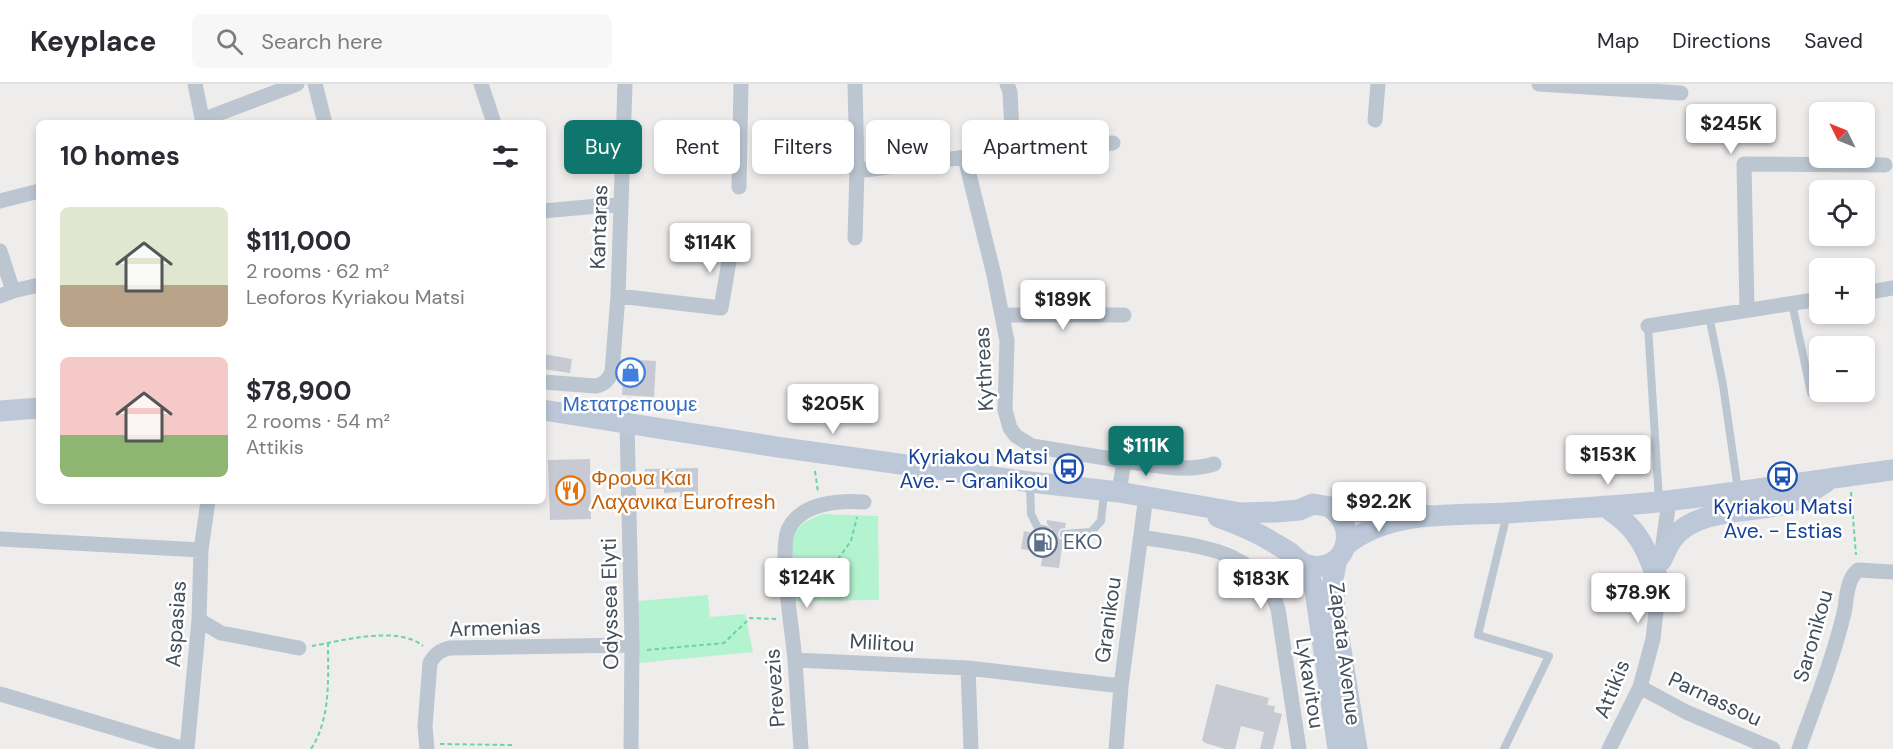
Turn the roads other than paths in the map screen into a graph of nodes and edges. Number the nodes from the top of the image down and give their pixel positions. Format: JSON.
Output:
{"nodes":[{"id":1,"x":195,"y":84,"type":"edge"},
{"id":2,"x":297,"y":84,"type":"edge"},
{"id":3,"x":315,"y":84,"type":"edge"},
{"id":4,"x":481,"y":84,"type":"edge"},
{"id":5,"x":625,"y":84,"type":"edge"},
{"id":6,"x":741,"y":84,"type":"edge"},
{"id":7,"x":855,"y":84,"type":"edge"},
{"id":8,"x":1007,"y":84,"type":"edge"},
{"id":9,"x":1378,"y":84,"type":"edge"},
{"id":10,"x":1539,"y":84,"type":"edge"},
{"id":11,"x":1681,"y":93,"type":"dead end"},
{"id":12,"x":203,"y":120,"type":"edge"},
{"id":13,"x":208,"y":120,"type":"edge"},
{"id":14,"x":324,"y":120,"type":"edge"},
{"id":15,"x":493,"y":120,"type":"edge"},
{"id":16,"x":1011,"y":120,"type":"edge"},
{"id":17,"x":1375,"y":120,"type":"dead end"},
{"id":18,"x":1109,"y":143,"type":"edge"},
{"id":19,"x":1113,"y":143,"type":"dead end"},
{"id":20,"x":962,"y":158,"type":"edge"},
{"id":21,"x":1885,"y":165,"type":"dead end"},
{"id":22,"x":857,"y":171,"type":"junction"},
{"id":23,"x":969,"y":174,"type":"edge"},
{"id":24,"x":740,"y":187,"type":"dead end"},
{"id":25,"x":36,"y":192,"type":"edge"},
{"id":26,"x":0,"y":201,"type":"edge"},
{"id":27,"x":620,"y":204,"type":"junction"},
{"id":28,"x":546,"y":211,"type":"edge"},
{"id":29,"x":855,"y":238,"type":"dead end"},
{"id":30,"x":732,"y":244,"type":"dead end"},
{"id":31,"x":0,"y":251,"type":"edge"},
{"id":32,"x":36,"y":286,"type":"edge"},
{"id":33,"x":1893,"y":288,"type":"edge"},
{"id":34,"x":1875,"y":291,"type":"edge"},
{"id":35,"x":6,"y":294,"type":"edge"},
{"id":36,"x":618,"y":296,"type":"junction"},
{"id":37,"x":1809,"y":301,"type":"edge"},
{"id":38,"x":1786,"y":304,"type":"junction"},
{"id":39,"x":1747,"y":310,"type":"junction"},
{"id":40,"x":1002,"y":315,"type":"junction"},
{"id":41,"x":1124,"y":315,"type":"dead end"},
{"id":42,"x":1708,"y":316,"type":"junction"},
{"id":43,"x":1648,"y":326,"type":"joint"},
{"id":44,"x":546,"y":382,"type":"edge"},
{"id":45,"x":1809,"y":386,"type":"edge"},
{"id":46,"x":36,"y":408,"type":"edge"},
{"id":47,"x":546,"y":410,"type":"edge"},
{"id":48,"x":0,"y":411,"type":"edge"},
{"id":49,"x":627,"y":423,"type":"junction"},
{"id":50,"x":1124,"y":461,"type":"junction"},
{"id":51,"x":1214,"y":464,"type":"dead end"},
{"id":52,"x":1893,"y":470,"type":"edge"},
{"id":53,"x":1841,"y":477,"type":"junction"},
{"id":54,"x":1030,"y":482,"type":"junction"},
{"id":55,"x":1112,"y":491,"type":"junction"},
{"id":56,"x":1738,"y":491,"type":"junction"},
{"id":57,"x":1156,"y":499,"type":"junction"},
{"id":58,"x":1664,"y":501,"type":"junction"},
{"id":59,"x":862,"y":502,"type":"road end"},
{"id":60,"x":208,"y":504,"type":"edge"},
{"id":61,"x":1605,"y":506,"type":"junction"},
{"id":62,"x":1329,"y":507,"type":"junction"},
{"id":63,"x":1299,"y":510,"type":"junction"},
{"id":64,"x":1507,"y":513,"type":"junction"},
{"id":65,"x":1434,"y":516,"type":"junction"},
{"id":66,"x":1046,"y":530,"type":"dead end"},
{"id":67,"x":1064,"y":534,"type":"dead end"},
{"id":68,"x":1141,"y":537,"type":"junction"},
{"id":69,"x":0,"y":539,"type":"edge"},
{"id":70,"x":201,"y":550,"type":"junction"},
{"id":71,"x":1341,"y":553,"type":"junction"},
{"id":72,"x":1297,"y":559,"type":"junction"},
{"id":73,"x":1661,"y":561,"type":"junction"},
{"id":74,"x":1893,"y":572,"type":"edge"},
{"id":75,"x":1659,"y":584,"type":"junction"},
{"id":76,"x":199,"y":620,"type":"junction"},
{"id":77,"x":299,"y":648,"type":"road end"},
{"id":78,"x":632,"y":648,"type":"junction"},
{"id":79,"x":795,"y":660,"type":"junction"},
{"id":80,"x":968,"y":668,"type":"junction"},
{"id":81,"x":1120,"y":686,"type":"junction"},
{"id":82,"x":1640,"y":687,"type":"junction"},
{"id":83,"x":0,"y":694,"type":"edge"},
{"id":84,"x":427,"y":747,"type":"edge"},
{"id":85,"x":186,"y":749,"type":"edge"},
{"id":86,"x":631,"y":749,"type":"edge"},
{"id":87,"x":799,"y":749,"type":"edge"},
{"id":88,"x":971,"y":749,"type":"edge"},
{"id":89,"x":1116,"y":749,"type":"edge"},
{"id":90,"x":1299,"y":749,"type":"edge"},
{"id":91,"x":1338,"y":749,"type":"edge"},
{"id":92,"x":1357,"y":749,"type":"edge"},
{"id":93,"x":1504,"y":749,"type":"edge"},
{"id":94,"x":1609,"y":749,"type":"edge"},
{"id":95,"x":1773,"y":749,"type":"edge"},
{"id":96,"x":1799,"y":749,"type":"edge"}],
"edges":[{"from":1,"to":12,"type":"street"},
{"from":2,"to":13,"type":"street"},
{"from":3,"to":14,"type":"street"},
{"from":4,"to":15,"type":"street"},
{"from":5,"to":27,"type":"street","name":"Kantaras"},
{"from":6,"to":24,"type":"street"},
{"from":7,"to":22,"type":"street"},
{"from":8,"to":16,"type":"street"},
{"from":9,"to":17,"type":"street"},
{"from":10,"to":11,"type":"street"},
{"from":18,"to":19,"type":"street"},
{"from":20,"to":22,"type":"street"},
{"from":21,"to":39,"type":"street"},
{"from":22,"to":29,"type":"street"},
{"from":23,"to":40,"type":"street","name":"Kythreas"},
{"from":25,"to":26,"type":"street"},
{"from":27,"to":28,"type":"street"},
{"from":27,"to":36,"type":"street","name":"Kantaras"},
{"from":30,"to":36,"type":"street"},
{"from":31,"to":35,"type":"street"},
{"from":32,"to":35,"type":"street"},
{"from":33,"to":34,"type":"street"},
{"from":36,"to":44,"type":"street","name":"Kantaras"},
{"from":37,"to":38,"type":"street"},
{"from":38,"to":39,"type":"street"},
{"from":38,"to":45,"type":"lane"},
{"from":39,"to":42,"type":"street"},
{"from":40,"to":41,"type":"street"},
{"from":40,"to":50,"type":"street","name":"Kythreas"},
{"from":42,"to":43,"type":"street"},
{"from":42,"to":56,"type":"lane"},
{"from":43,"to":58,"type":"lane"},
{"from":46,"to":48,"type":"main road"},
{"from":47,"to":49,"type":"main road"},
{"from":49,"to":54,"type":"main road"},
{"from":49,"to":78,"type":"street","name":"Odyssea Elyti"},
{"from":50,"to":51,"type":"street","name":"Kythreas"},
{"from":50,"to":55,"type":"street"},
{"from":52,"to":53,"type":"main road"},
{"from":53,"to":56,"type":"main road"},
{"from":53,"to":73,"type":"main road"},
{"from":54,"to":55,"type":"main road"},
{"from":54,"to":66,"type":"lane"},
{"from":55,"to":57,"type":"main road"},
{"from":55,"to":67,"type":"lane"},
{"from":56,"to":58,"type":"main road"},
{"from":57,"to":63,"type":"main road"},
{"from":57,"to":68,"type":"street","name":"Granikou"},
{"from":57,"to":72,"type":"main road"},
{"from":58,"to":61,"type":"main road"},
{"from":58,"to":73,"type":"street","name":"Attikis"},
{"from":59,"to":79,"type":"street","name":"Prevezis"},
{"from":60,"to":70,"type":"street","name":"Aspasias"},
{"from":61,"to":64,"type":"main road"},
{"from":61,"to":75,"type":"main road"},
{"from":62,"to":63,"type":"main road"},
{"from":62,"to":65,"type":"main road"},
{"from":62,"to":71,"type":"main road"},
{"from":63,"to":72,"type":"main road"},
{"from":64,"to":65,"type":"main road"},
{"from":64,"to":93,"type":"lane"},
{"from":65,"to":71,"type":"main road"},
{"from":68,"to":81,"type":"street","name":"Granikou"},
{"from":68,"to":90,"type":"street","name":"Lykavitou"},
{"from":69,"to":70,"type":"street"},
{"from":70,"to":76,"type":"street","name":"Aspasias"},
{"from":71,"to":72,"type":"main road"},
{"from":71,"to":92,"type":"main road","name":"Zapata Avenue"},
{"from":72,"to":91,"type":"main road","name":"Zapata Avenue"},
{"from":73,"to":75,"type":"street","name":"Attikis"},
{"from":74,"to":96,"type":"street","name":"Saronikou"},
{"from":75,"to":82,"type":"street","name":"Attikis"},
{"from":76,"to":77,"type":"street"},
{"from":76,"to":85,"type":"street","name":"Aspasias"},
{"from":78,"to":84,"type":"street","name":"Armenias"},
{"from":78,"to":86,"type":"street","name":"Odyssea Elyti"},
{"from":79,"to":80,"type":"street","name":"Militou"},
{"from":79,"to":87,"type":"street","name":"Prevezis"},
{"from":80,"to":81,"type":"street","name":"Militou"},
{"from":80,"to":88,"type":"street"},
{"from":81,"to":89,"type":"street","name":"Granikou"},
{"from":82,"to":94,"type":"street","name":"Attikis"},
{"from":82,"to":95,"type":"street","name":"Parnassou"},
{"from":83,"to":85,"type":"street"}]}
